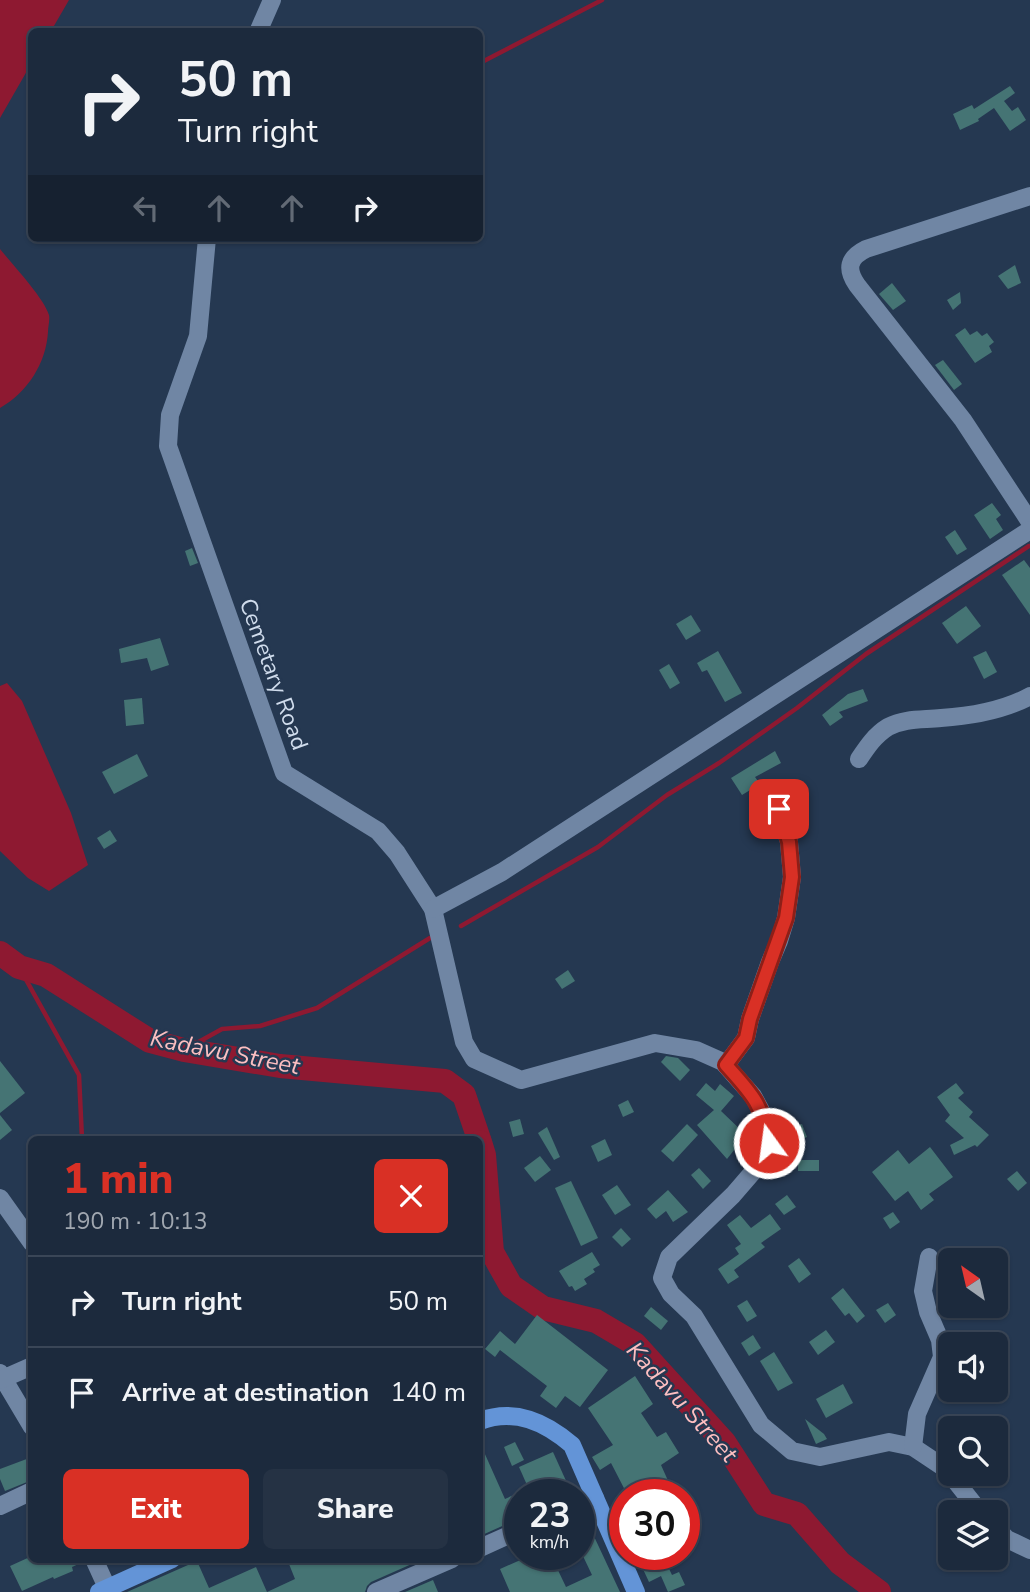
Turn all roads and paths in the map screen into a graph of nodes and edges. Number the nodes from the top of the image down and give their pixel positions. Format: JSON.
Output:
{"nodes":[{"id":1,"x":272,"y":0,"type":"edge"},
{"id":2,"x":260,"y":28,"type":"edge"},
{"id":3,"x":1030,"y":196,"type":"edge"},
{"id":4,"x":207,"y":242,"type":"edge"},
{"id":5,"x":1030,"y":522,"type":"edge"},
{"id":6,"x":1030,"y":530,"type":"edge"},
{"id":7,"x":1030,"y":696,"type":"edge"},
{"id":8,"x":859,"y":759,"type":"dead end"},
{"id":9,"x":779,"y":809,"type":"dead end"},
{"id":10,"x":435,"y":916,"type":"junction"},
{"id":11,"x":726,"y":1065,"type":"junction"},
{"id":12,"x":0,"y":1198,"type":"edge"},
{"id":13,"x":28,"y":1237,"type":"edge"},
{"id":14,"x":929,"y":1257,"type":"dead end"},
{"id":15,"x":28,"y":1367,"type":"edge"},
{"id":16,"x":1,"y":1377,"type":"edge"},
{"id":17,"x":483,"y":1420,"type":"edge"},
{"id":18,"x":28,"y":1421,"type":"edge"},
{"id":19,"x":913,"y":1447,"type":"junction"},
{"id":20,"x":581,"y":1479,"type":"edge"},
{"id":21,"x":28,"y":1493,"type":"edge"},
{"id":22,"x":971,"y":1500,"type":"edge"},
{"id":23,"x":0,"y":1506,"type":"edge"},
{"id":24,"x":595,"y":1516,"type":"edge"},
{"id":25,"x":504,"y":1537,"type":"edge"},
{"id":26,"x":1008,"y":1539,"type":"edge"},
{"id":27,"x":483,"y":1547,"type":"edge"},
{"id":28,"x":1030,"y":1550,"type":"edge"},
{"id":29,"x":95,"y":1563,"type":"edge"},
{"id":30,"x":164,"y":1563,"type":"edge"},
{"id":31,"x":443,"y":1563,"type":"edge"},
{"id":32,"x":105,"y":1591,"type":"edge"},
{"id":33,"x":376,"y":1592,"type":"edge"},
{"id":34,"x":636,"y":1592,"type":"edge"}],
"edges":[{"from":1,"to":2,"type":"street"},
{"from":3,"to":5,"type":"street"},
{"from":4,"to":10,"type":"street","name":"Cemetary Road"},
{"from":6,"to":10,"type":"street"},
{"from":7,"to":8,"type":"street"},
{"from":9,"to":11,"type":"street"},
{"from":10,"to":11,"type":"street","name":"Cemetary Road"},
{"from":11,"to":19,"type":"street","name":"Cemetary Road"},
{"from":12,"to":13,"type":"street"},
{"from":14,"to":19,"type":"street"},
{"from":15,"to":16,"type":"street"},
{"from":16,"to":18,"type":"street"},
{"from":17,"to":20,"type":"main road"},
{"from":19,"to":22,"type":"street","name":"Cemetary Road"},
{"from":21,"to":23,"type":"street"},
{"from":24,"to":34,"type":"main road"},
{"from":25,"to":27,"type":"street"},
{"from":26,"to":28,"type":"street"},
{"from":29,"to":32,"type":"street"},
{"from":30,"to":32,"type":"main road"},
{"from":31,"to":33,"type":"street"}]}
